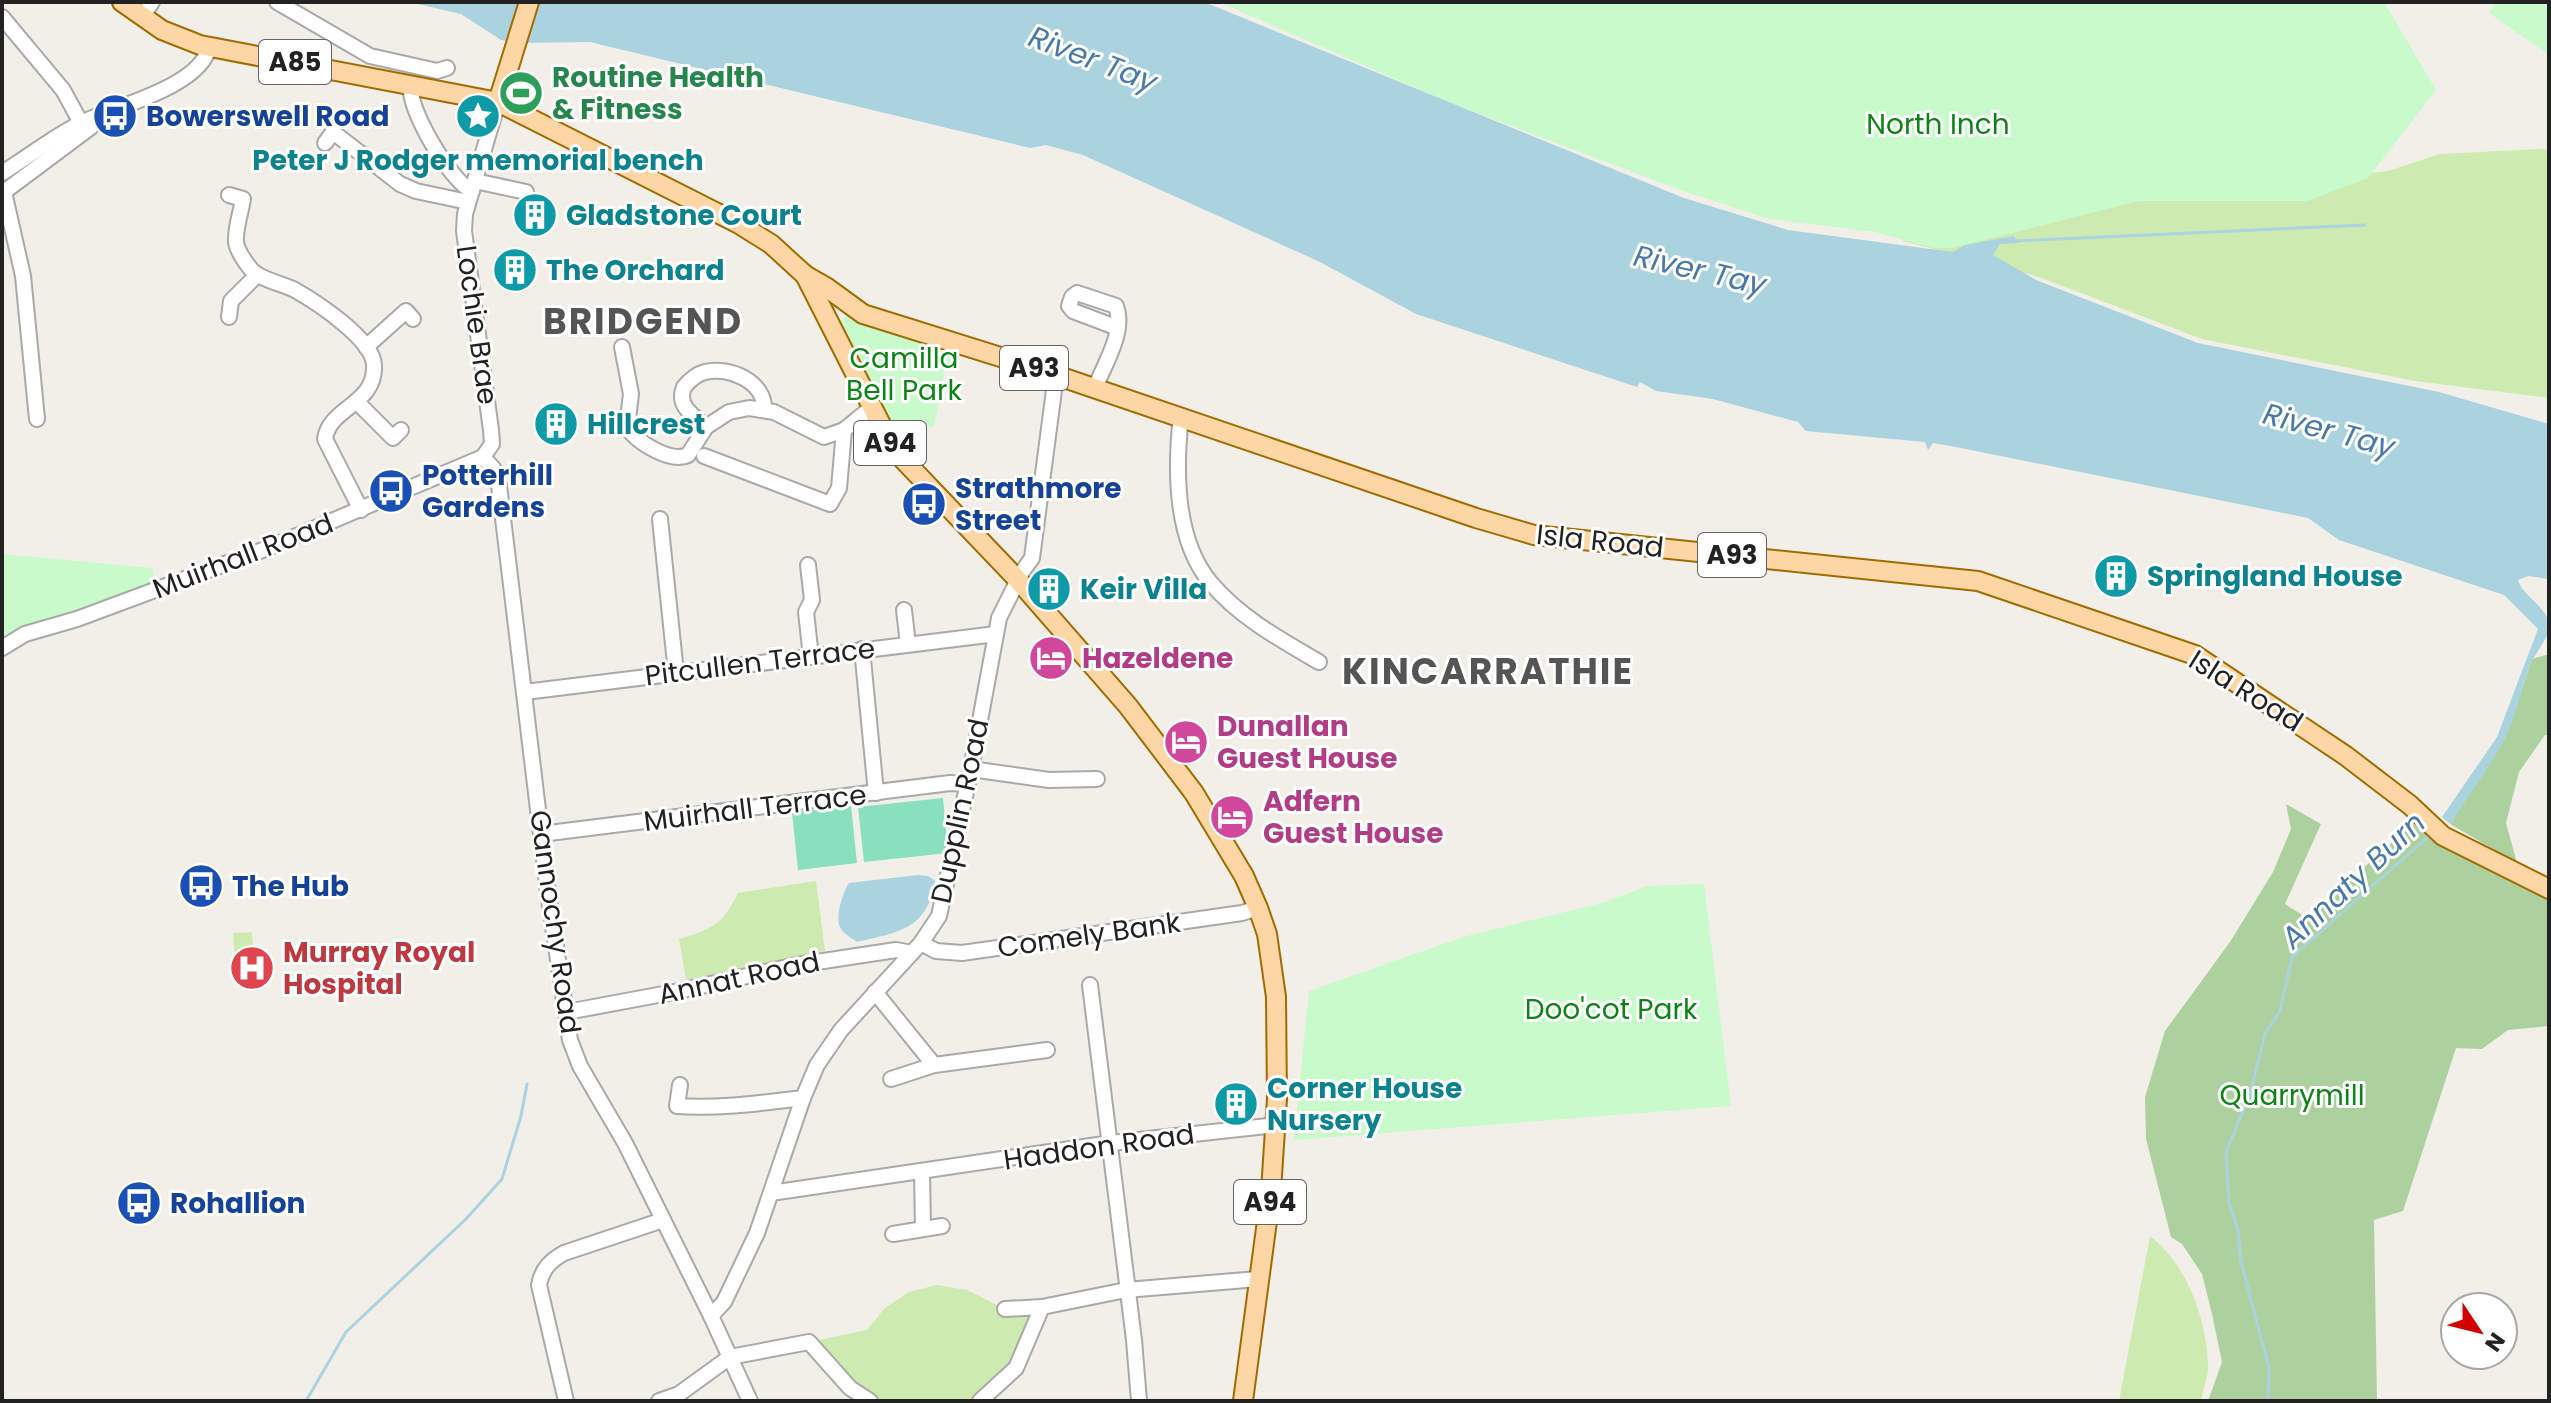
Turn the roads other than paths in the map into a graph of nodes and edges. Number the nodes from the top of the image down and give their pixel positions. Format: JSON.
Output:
{"nodes":[{"id":1,"x":122,"y":2,"type":"edge"},
{"id":2,"x":277,"y":2,"type":"edge"},
{"id":3,"x":529,"y":2,"type":"edge"},
{"id":4,"x":147,"y":9,"type":"edge"},
{"id":5,"x":2,"y":17,"type":"edge"},
{"id":6,"x":209,"y":47,"type":"junction"},
{"id":7,"x":447,"y":68,"type":"dead end"},
{"id":8,"x":411,"y":86,"type":"junction"},
{"id":9,"x":498,"y":102,"type":"junction"},
{"id":10,"x":87,"y":121,"type":"junction"},
{"id":11,"x":325,"y":143,"type":"dead end"},
{"id":12,"x":2,"y":173,"type":"edge"},
{"id":13,"x":472,"y":191,"type":"junction"},
{"id":14,"x":526,"y":192,"type":"dead end"},
{"id":15,"x":229,"y":195,"type":"dead end"},
{"id":16,"x":257,"y":275,"type":"junction"},
{"id":17,"x":805,"y":275,"type":"junction"},
{"id":18,"x":229,"y":317,"type":"dead end"},
{"id":19,"x":413,"y":319,"type":"dead end"},
{"id":20,"x":1118,"y":328,"type":"dead end"},
{"id":21,"x":366,"y":347,"type":"junction"},
{"id":22,"x":622,"y":347,"type":"dead end"},
{"id":23,"x":1056,"y":375,"type":"junction"},
{"id":24,"x":1095,"y":388,"type":"junction"},
{"id":25,"x":357,"y":402,"type":"junction"},
{"id":26,"x":871,"y":408,"type":"junction"},
{"id":27,"x":764,"y":409,"type":"junction"},
{"id":28,"x":1181,"y":416,"type":"junction"},
{"id":29,"x":37,"y":419,"type":"dead end"},
{"id":30,"x":706,"y":427,"type":"junction"},
{"id":31,"x":401,"y":430,"type":"dead end"},
{"id":32,"x":844,"y":430,"type":"junction"},
{"id":33,"x":704,"y":456,"type":"dead end"},
{"id":34,"x":483,"y":457,"type":"junction"},
{"id":35,"x":361,"y":510,"type":"junction"},
{"id":36,"x":660,"y":519,"type":"dead end"},
{"id":37,"x":808,"y":565,"type":"dead end"},
{"id":38,"x":1019,"y":581,"type":"junction"},
{"id":39,"x":904,"y":610,"type":"dead end"},
{"id":40,"x":996,"y":634,"type":"junction"},
{"id":41,"x":908,"y":644,"type":"junction"},
{"id":42,"x":2,"y":648,"type":"edge"},
{"id":43,"x":862,"y":649,"type":"junction"},
{"id":44,"x":811,"y":657,"type":"junction"},
{"id":45,"x":1319,"y":662,"type":"dead end"},
{"id":46,"x":676,"y":673,"type":"junction"},
{"id":47,"x":525,"y":692,"type":"junction"},
{"id":48,"x":970,"y":776,"type":"junction"},
{"id":49,"x":1097,"y":779,"type":"dead end"},
{"id":50,"x":876,"y":793,"type":"junction"},
{"id":51,"x":541,"y":834,"type":"junction"},
{"id":52,"x":2549,"y":889,"type":"edge"},
{"id":53,"x":1258,"y":908,"type":"junction"},
{"id":54,"x":916,"y":948,"type":"junction"},
{"id":55,"x":1090,"y":985,"type":"dead end"},
{"id":56,"x":875,"y":992,"type":"junction"},
{"id":57,"x":567,"y":1012,"type":"junction"},
{"id":58,"x":1047,"y":1050,"type":"dead end"},
{"id":59,"x":934,"y":1065,"type":"junction"},
{"id":60,"x":891,"y":1079,"type":"dead end"},
{"id":61,"x":680,"y":1085,"type":"dead end"},
{"id":62,"x":803,"y":1098,"type":"junction"},
{"id":63,"x":1276,"y":1125,"type":"junction"},
{"id":64,"x":1111,"y":1143,"type":"junction"},
{"id":65,"x":922,"y":1172,"type":"junction"},
{"id":66,"x":771,"y":1193,"type":"junction"},
{"id":67,"x":663,"y":1220,"type":"junction"},
{"id":68,"x":942,"y":1226,"type":"dead end"},
{"id":69,"x":923,"y":1228,"type":"junction"},
{"id":70,"x":893,"y":1234,"type":"dead end"},
{"id":71,"x":1258,"y":1279,"type":"junction"},
{"id":72,"x":1126,"y":1290,"type":"junction"},
{"id":73,"x":1042,"y":1307,"type":"junction"},
{"id":74,"x":1005,"y":1309,"type":"dead end"},
{"id":75,"x":711,"y":1316,"type":"junction"},
{"id":76,"x":730,"y":1357,"type":"junction"},
{"id":77,"x":566,"y":1401,"type":"edge"},
{"id":78,"x":659,"y":1401,"type":"edge"},
{"id":79,"x":750,"y":1401,"type":"edge"},
{"id":80,"x":870,"y":1401,"type":"edge"},
{"id":81,"x":980,"y":1401,"type":"edge"},
{"id":82,"x":1139,"y":1401,"type":"edge"},
{"id":83,"x":1243,"y":1401,"type":"edge"}],
"edges":[{"from":1,"to":4,"type":"main road","number":"A85"},
{"from":2,"to":7,"type":"street"},
{"from":3,"to":9,"type":"main road"},
{"from":4,"to":6,"type":"main road","number":"A85"},
{"from":5,"to":10,"type":"street"},
{"from":6,"to":8,"type":"main road","number":"A85"},
{"from":6,"to":10,"type":"street"},
{"from":8,"to":9,"type":"main road","number":"A85"},
{"from":8,"to":13,"type":"street"},
{"from":9,"to":13,"type":"street","name":"Lochie Brae"},
{"from":9,"to":17,"type":"main road","number":"A93"},
{"from":10,"to":12,"type":"street"},
{"from":10,"to":29,"type":"street"},
{"from":11,"to":13,"type":"street"},
{"from":13,"to":14,"type":"street"},
{"from":13,"to":34,"type":"street","name":"Lochie Brae"},
{"from":15,"to":16,"type":"street"},
{"from":16,"to":18,"type":"street"},
{"from":16,"to":21,"type":"street"},
{"from":17,"to":23,"type":"main road","name":"Isla Road","number":"A93"},
{"from":17,"to":26,"type":"main road","number":"A94"},
{"from":19,"to":21,"type":"street"},
{"from":20,"to":24,"type":"street"},
{"from":21,"to":25,"type":"street"},
{"from":22,"to":30,"type":"street"},
{"from":23,"to":24,"type":"main road","name":"Isla Road","number":"A93"},
{"from":23,"to":38,"type":"street","name":"Dupplin Road"},
{"from":24,"to":28,"type":"main road","name":"Isla Road","number":"A93"},
{"from":25,"to":31,"type":"street"},
{"from":25,"to":35,"type":"street"},
{"from":26,"to":32,"type":"street"},
{"from":26,"to":38,"type":"main road","number":"A94"},
{"from":27,"to":30,"type":"street"},
{"from":27,"to":30,"type":"street"},
{"from":27,"to":32,"type":"street"},
{"from":28,"to":45,"type":"street"},
{"from":28,"to":52,"type":"main road","name":"Isla Road","number":"A93"},
{"from":32,"to":33,"type":"street"},
{"from":34,"to":35,"type":"street","name":"Muirhall Road"},
{"from":34,"to":47,"type":"street","name":"Gannochy Road"},
{"from":35,"to":42,"type":"street","name":"Muirhall Road"},
{"from":36,"to":46,"type":"street"},
{"from":37,"to":44,"type":"street"},
{"from":38,"to":40,"type":"street","name":"Dupplin Road"},
{"from":38,"to":53,"type":"main road","number":"A94"},
{"from":39,"to":41,"type":"street"},
{"from":40,"to":41,"type":"street","name":"Pitcullen Terrace"},
{"from":40,"to":48,"type":"street","name":"Dupplin Road"},
{"from":41,"to":43,"type":"street","name":"Pitcullen Terrace"},
{"from":43,"to":44,"type":"street","name":"Pitcullen Terrace"},
{"from":43,"to":50,"type":"street"},
{"from":44,"to":46,"type":"street","name":"Pitcullen Terrace"},
{"from":46,"to":47,"type":"street","name":"Pitcullen Terrace"},
{"from":47,"to":51,"type":"street","name":"Gannochy Road"},
{"from":48,"to":49,"type":"street","name":"Muirhall Terrace"},
{"from":48,"to":50,"type":"street","name":"Muirhall Terrace"},
{"from":48,"to":54,"type":"street","name":"Dupplin Road"},
{"from":50,"to":51,"type":"street","name":"Muirhall Terrace"},
{"from":51,"to":57,"type":"street","name":"Gannochy Road"},
{"from":53,"to":54,"type":"street","name":"Comely Bank"},
{"from":53,"to":63,"type":"main road","number":"A94"},
{"from":54,"to":56,"type":"street","name":"Dupplin Road"},
{"from":54,"to":57,"type":"street","name":"Annat Road"},
{"from":55,"to":64,"type":"street"},
{"from":56,"to":59,"type":"street"},
{"from":56,"to":62,"type":"street","name":"Dupplin Road"},
{"from":57,"to":67,"type":"street","name":"Gannochy Road"},
{"from":58,"to":59,"type":"street"},
{"from":59,"to":60,"type":"street"},
{"from":61,"to":62,"type":"street"},
{"from":62,"to":66,"type":"street","name":"Dupplin Road"},
{"from":63,"to":64,"type":"street","name":"Haddon Road"},
{"from":63,"to":71,"type":"main road","number":"A94"},
{"from":64,"to":65,"type":"street","name":"Haddon Road"},
{"from":64,"to":72,"type":"street"},
{"from":65,"to":66,"type":"street","name":"Haddon Road"},
{"from":65,"to":69,"type":"street"},
{"from":66,"to":75,"type":"street","name":"Dupplin Road"},
{"from":67,"to":75,"type":"street","name":"Gannochy Road"},
{"from":67,"to":77,"type":"street"},
{"from":68,"to":69,"type":"street"},
{"from":69,"to":70,"type":"street"},
{"from":71,"to":72,"type":"street"},
{"from":71,"to":83,"type":"main road","number":"A94"},
{"from":72,"to":73,"type":"street"},
{"from":72,"to":82,"type":"street"},
{"from":73,"to":74,"type":"street"},
{"from":73,"to":81,"type":"street"},
{"from":75,"to":76,"type":"street","name":"Gannochy Road"},
{"from":76,"to":78,"type":"street"},
{"from":76,"to":79,"type":"street","name":"Gannochy Road"},
{"from":76,"to":80,"type":"street"}]}
